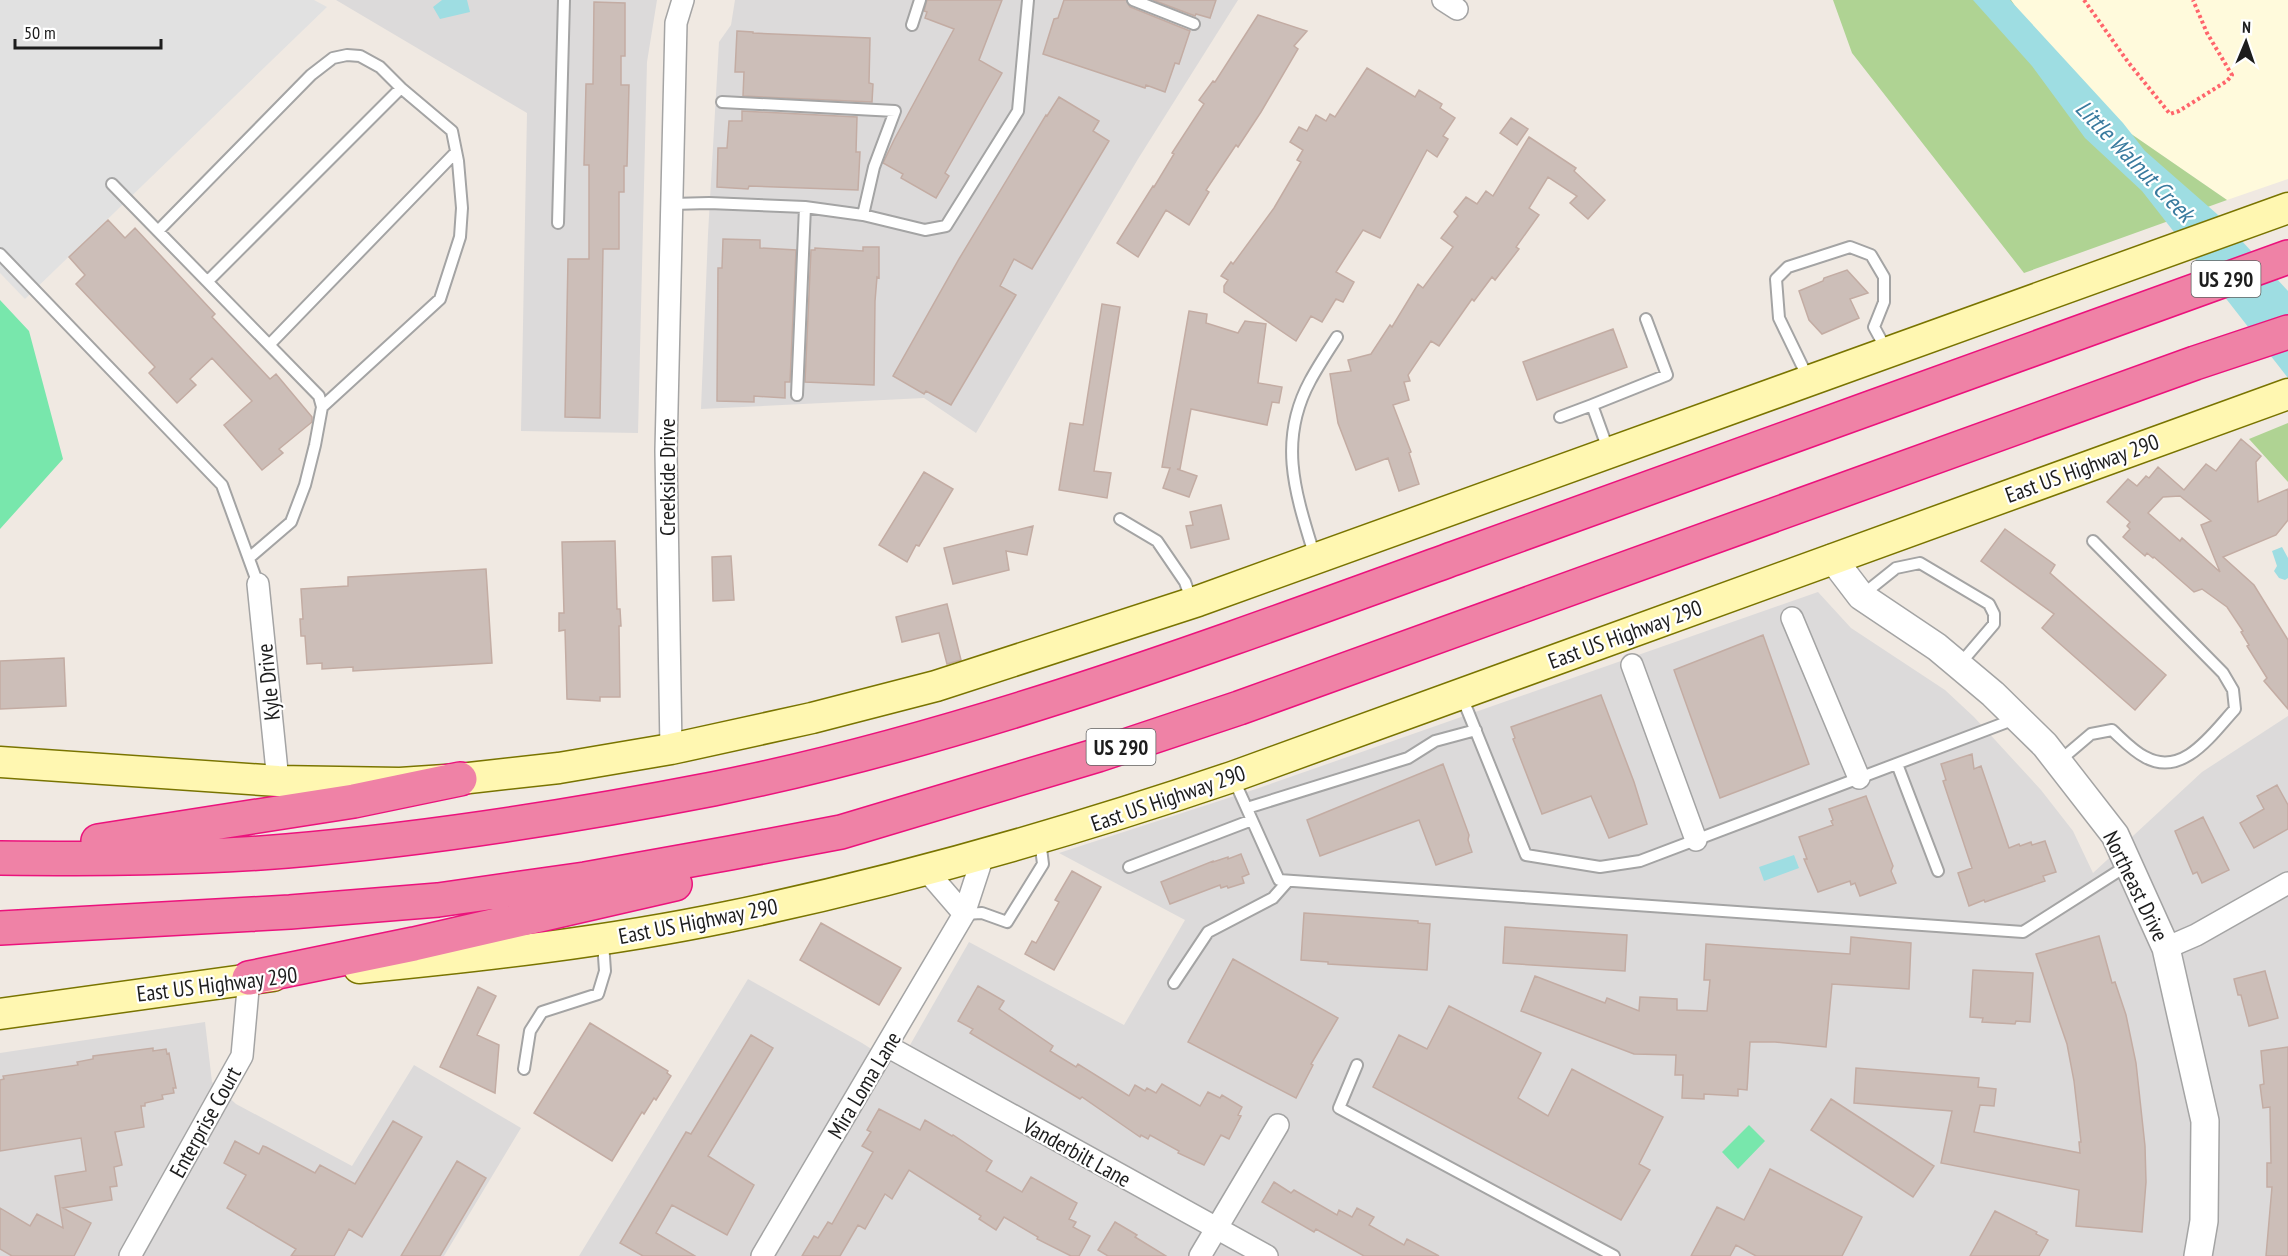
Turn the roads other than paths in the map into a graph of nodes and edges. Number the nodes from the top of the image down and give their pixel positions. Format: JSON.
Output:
{"nodes":[{"id":1,"x":564,"y":0,"type":"edge"},
{"id":2,"x":682,"y":0,"type":"edge"},
{"id":3,"x":920,"y":0,"type":"edge"},
{"id":4,"x":1028,"y":0,"type":"edge"},
{"id":5,"x":1133,"y":0,"type":"edge"},
{"id":6,"x":1194,"y":24,"type":"dead end"},
{"id":7,"x":912,"y":26,"type":"dead end"},
{"id":8,"x":401,"y":88,"type":"junction"},
{"id":9,"x":722,"y":102,"type":"dead end"},
{"id":10,"x":456,"y":152,"type":"junction"},
{"id":11,"x":112,"y":184,"type":"dead end"},
{"id":12,"x":672,"y":204,"type":"junction"},
{"id":13,"x":805,"y":207,"type":"junction"},
{"id":14,"x":2288,"y":208,"type":"edge"},
{"id":15,"x":863,"y":215,"type":"junction"},
{"id":16,"x":558,"y":223,"type":"dead end"},
{"id":17,"x":158,"y":231,"type":"junction"},
{"id":18,"x":0,"y":254,"type":"edge"},
{"id":19,"x":2288,"y":257,"type":"edge"},
{"id":20,"x":208,"y":281,"type":"junction"},
{"id":21,"x":1646,"y":319,"type":"dead end"},
{"id":22,"x":2288,"y":332,"type":"edge"},
{"id":23,"x":1336,"y":337,"type":"dead end"},
{"id":24,"x":270,"y":344,"type":"junction"},
{"id":25,"x":1888,"y":352,"type":"junction"},
{"id":26,"x":1809,"y":380,"type":"junction"},
{"id":27,"x":2288,"y":394,"type":"edge"},
{"id":28,"x":797,"y":395,"type":"dead end"},
{"id":29,"x":1592,"y":405,"type":"junction"},
{"id":30,"x":322,"y":407,"type":"junction"},
{"id":31,"x":1560,"y":417,"type":"dead end"},
{"id":32,"x":1609,"y":452,"type":"junction"},
{"id":33,"x":1120,"y":519,"type":"dead end"},
{"id":34,"x":2093,"y":541,"type":"dead end"},
{"id":35,"x":249,"y":558,"type":"junction"},
{"id":36,"x":1315,"y":558,"type":"junction"},
{"id":37,"x":1832,"y":558,"type":"junction"},
{"id":38,"x":258,"y":584,"type":"joint"},
{"id":39,"x":1861,"y":596,"type":"junction"},
{"id":40,"x":1192,"y":603,"type":"junction"},
{"id":41,"x":1792,"y":618,"type":"dead end"},
{"id":42,"x":1959,"y":665,"type":"junction"},
{"id":43,"x":1632,"y":666,"type":"dead end"},
{"id":44,"x":1465,"y":704,"type":"junction"},
{"id":45,"x":2018,"y":718,"type":"junction"},
{"id":46,"x":1476,"y":730,"type":"junction"},
{"id":47,"x":671,"y":749,"type":"junction"},
{"id":48,"x":0,"y":762,"type":"edge"},
{"id":49,"x":2058,"y":762,"type":"junction"},
{"id":50,"x":1897,"y":764,"type":"junction"},
{"id":51,"x":1233,"y":777,"type":"junction"},
{"id":52,"x":1859,"y":778,"type":"junction"},
{"id":53,"x":460,"y":779,"type":"junction"},
{"id":54,"x":278,"y":781,"type":"junction"},
{"id":55,"x":1247,"y":808,"type":"junction"},
{"id":56,"x":1252,"y":820,"type":"junction"},
{"id":57,"x":841,"y":832,"type":"junction"},
{"id":58,"x":1040,"y":839,"type":"junction"},
{"id":59,"x":1696,"y":840,"type":"junction"},
{"id":60,"x":0,"y":856,"type":"edge"},
{"id":61,"x":983,"y":856,"type":"junction"},
{"id":62,"x":2129,"y":864,"type":"junction"},
{"id":63,"x":1129,"y":867,"type":"dead end"},
{"id":64,"x":926,"y":870,"type":"junction"},
{"id":65,"x":1938,"y":871,"type":"dead end"},
{"id":66,"x":1288,"y":881,"type":"junction"},
{"id":67,"x":2288,"y":883,"type":"edge"},
{"id":68,"x":964,"y":914,"type":"junction"},
{"id":69,"x":0,"y":928,"type":"edge"},
{"id":70,"x":603,"y":939,"type":"junction"},
{"id":71,"x":2166,"y":948,"type":"junction"},
{"id":72,"x":249,"y":978,"type":"junction"},
{"id":73,"x":1174,"y":983,"type":"dead end"},
{"id":74,"x":0,"y":1014,"type":"edge"},
{"id":75,"x":887,"y":1046,"type":"junction"},
{"id":76,"x":1357,"y":1065,"type":"dead end"},
{"id":77,"x":524,"y":1069,"type":"dead end"},
{"id":78,"x":1278,"y":1125,"type":"dead end"},
{"id":79,"x":1215,"y":1228,"type":"junction"},
{"id":80,"x":130,"y":1256,"type":"edge"},
{"id":81,"x":762,"y":1256,"type":"edge"},
{"id":82,"x":1200,"y":1256,"type":"edge"},
{"id":83,"x":1267,"y":1256,"type":"edge"},
{"id":84,"x":1614,"y":1256,"type":"edge"},
{"id":85,"x":2198,"y":1256,"type":"edge"}],
"edges":[{"from":1,"to":16,"type":"lane"},
{"from":2,"to":12,"type":"street","name":"Creekside Drive"},
{"from":3,"to":7,"type":"lane"},
{"from":4,"to":15,"type":"lane"},
{"from":5,"to":6,"type":"lane"},
{"from":8,"to":10,"type":"lane"},
{"from":8,"to":17,"type":"lane"},
{"from":8,"to":20,"type":"lane"},
{"from":9,"to":15,"type":"lane"},
{"from":10,"to":24,"type":"lane"},
{"from":10,"to":30,"type":"lane"},
{"from":11,"to":17,"type":"lane"},
{"from":12,"to":13,"type":"lane"},
{"from":12,"to":47,"type":"street","name":"Creekside Drive"},
{"from":13,"to":15,"type":"lane"},
{"from":13,"to":28,"type":"lane"},
{"from":14,"to":25,"type":"main road"},
{"from":17,"to":20,"type":"lane"},
{"from":18,"to":35,"type":"lane"},
{"from":19,"to":60,"type":"highway","number":"US 290"},
{"from":20,"to":24,"type":"lane"},
{"from":21,"to":29,"type":"lane"},
{"from":22,"to":57,"type":"highway","number":"US 290"},
{"from":23,"to":36,"type":"lane"},
{"from":24,"to":30,"type":"lane"},
{"from":25,"to":26,"type":"main road"},
{"from":25,"to":26,"type":"lane"},
{"from":26,"to":32,"type":"main road"},
{"from":27,"to":37,"type":"main road","name":"East US Highway 290"},
{"from":29,"to":31,"type":"lane"},
{"from":29,"to":32,"type":"lane"},
{"from":30,"to":35,"type":"lane"},
{"from":32,"to":36,"type":"main road"},
{"from":33,"to":40,"type":"lane"},
{"from":34,"to":49,"type":"lane"},
{"from":35,"to":38,"type":"lane"},
{"from":36,"to":40,"type":"main road"},
{"from":37,"to":39,"type":"street","name":"Northeast Drive"},
{"from":37,"to":44,"type":"main road","name":"East US Highway 290"},
{"from":38,"to":54,"type":"street","name":"Kyle Drive"},
{"from":39,"to":42,"type":"street","name":"Northeast Drive"},
{"from":39,"to":42,"type":"lane"},
{"from":40,"to":47,"type":"main road"},
{"from":41,"to":52,"type":"street"},
{"from":42,"to":45,"type":"street","name":"Northeast Drive"},
{"from":43,"to":59,"type":"street"},
{"from":44,"to":46,"type":"lane"},
{"from":44,"to":51,"type":"main road","name":"East US Highway 290"},
{"from":45,"to":49,"type":"street","name":"Northeast Drive"},
{"from":45,"to":50,"type":"lane"},
{"from":46,"to":55,"type":"lane"},
{"from":46,"to":59,"type":"lane"},
{"from":47,"to":53,"type":"main road"},
{"from":48,"to":54,"type":"main road"},
{"from":49,"to":62,"type":"street","name":"Northeast Drive"},
{"from":50,"to":52,"type":"lane"},
{"from":50,"to":65,"type":"lane"},
{"from":51,"to":55,"type":"lane"},
{"from":51,"to":58,"type":"main road","name":"East US Highway 290"},
{"from":52,"to":59,"type":"lane"},
{"from":53,"to":54,"type":"main road"},
{"from":53,"to":60,"type":"highway"},
{"from":55,"to":56,"type":"lane"},
{"from":56,"to":63,"type":"lane"},
{"from":56,"to":66,"type":"lane"},
{"from":57,"to":69,"type":"highway","number":"US 290"},
{"from":57,"to":72,"type":"highway"},
{"from":58,"to":61,"type":"main road","name":"East US Highway 290"},
{"from":58,"to":68,"type":"lane"},
{"from":61,"to":64,"type":"main road","name":"East US Highway 290"},
{"from":61,"to":68,"type":"street","name":"Mira Loma Lane"},
{"from":62,"to":66,"type":"lane"},
{"from":62,"to":71,"type":"street","name":"Northeast Drive"},
{"from":64,"to":68,"type":"street"},
{"from":64,"to":70,"type":"main road","name":"East US Highway 290"},
{"from":66,"to":73,"type":"lane"},
{"from":67,"to":71,"type":"street"},
{"from":68,"to":75,"type":"street","name":"Mira Loma Lane"},
{"from":70,"to":72,"type":"main road","name":"East US Highway 290"},
{"from":70,"to":77,"type":"lane"},
{"from":71,"to":85,"type":"street","name":"Northeast Drive"},
{"from":72,"to":74,"type":"main road","name":"East US Highway 290"},
{"from":72,"to":80,"type":"street","name":"Enterprise Court"},
{"from":75,"to":79,"type":"street","name":"Vanderbilt Lane"},
{"from":75,"to":81,"type":"street","name":"Mira Loma Lane"},
{"from":76,"to":84,"type":"lane"},
{"from":78,"to":79,"type":"street"},
{"from":79,"to":82,"type":"street"},
{"from":79,"to":83,"type":"street","name":"Vanderbilt Lane"}]}
